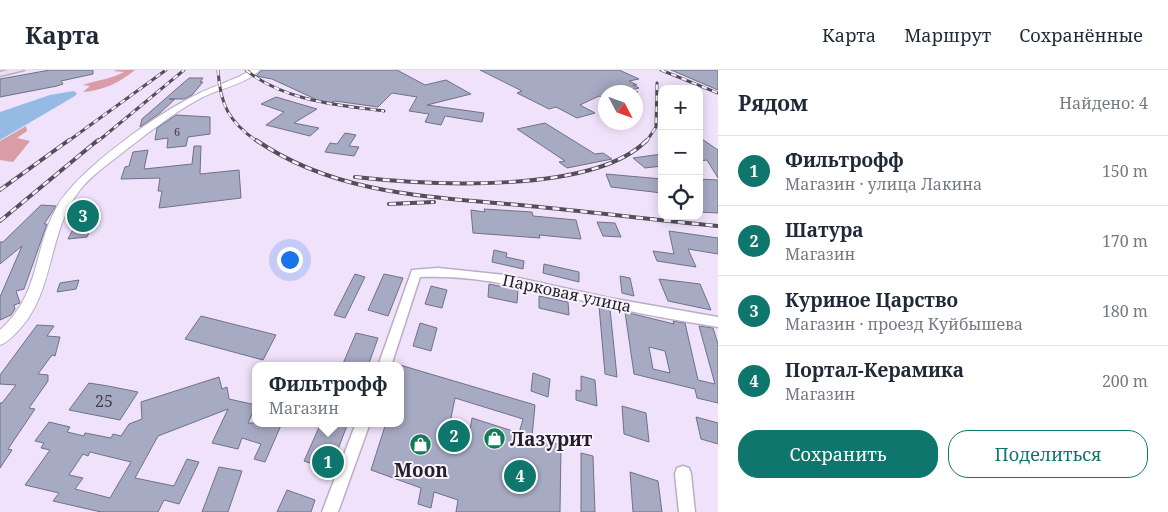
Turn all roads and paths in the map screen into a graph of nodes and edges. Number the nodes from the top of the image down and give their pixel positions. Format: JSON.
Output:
{"nodes":[{"id":1,"x":20,"y":70,"type":"edge"},
{"id":2,"x":256,"y":70,"type":"edge"},
{"id":3,"x":0,"y":74,"type":"edge"},
{"id":4,"x":718,"y":322,"type":"edge"},
{"id":5,"x":0,"y":340,"type":"edge"},
{"id":6,"x":385,"y":362,"type":"edge"},
{"id":7,"x":362,"y":427,"type":"edge"},
{"id":8,"x":683,"y":474,"type":"dead end"},
{"id":9,"x":330,"y":512,"type":"edge"},
{"id":10,"x":687,"y":512,"type":"edge"}],
"edges":[{"from":1,"to":3,"type":"main road"},
{"from":2,"to":5,"type":"street"},
{"from":4,"to":6,"type":"street","name":"Парковая улица"},
{"from":7,"to":9,"type":"street"},
{"from":8,"to":10,"type":"street"}]}
